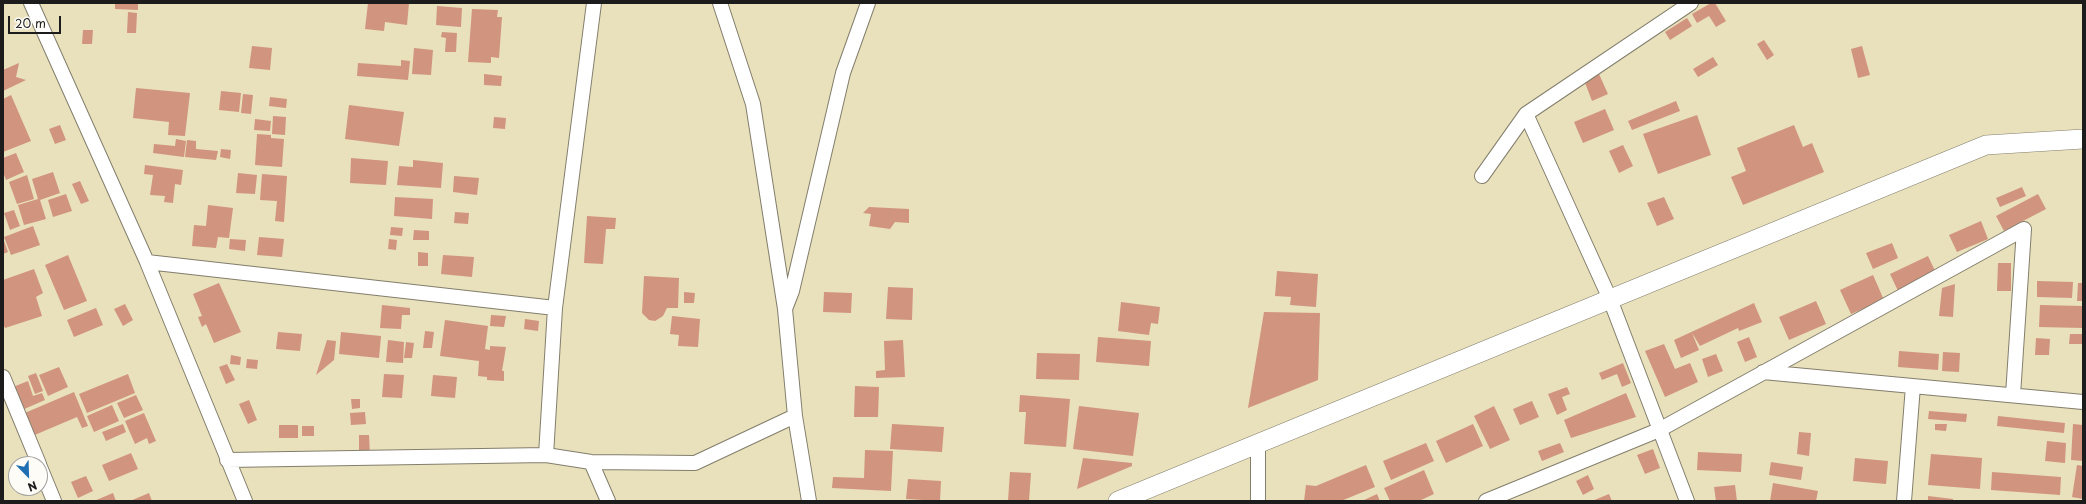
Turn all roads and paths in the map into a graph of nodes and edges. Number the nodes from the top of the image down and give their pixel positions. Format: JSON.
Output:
{"nodes":[{"id":1,"x":31,"y":3,"type":"edge"},
{"id":2,"x":594,"y":3,"type":"edge"},
{"id":3,"x":720,"y":3,"type":"edge"},
{"id":4,"x":868,"y":3,"type":"edge"},
{"id":5,"x":1691,"y":3,"type":"edge"},
{"id":6,"x":1526,"y":114,"type":"junction"},
{"id":7,"x":2083,"y":139,"type":"edge"},
{"id":8,"x":1482,"y":176,"type":"dead end"},
{"id":9,"x":147,"y":262,"type":"junction"},
{"id":10,"x":1610,"y":299,"type":"junction"},
{"id":11,"x":555,"y":308,"type":"junction"},
{"id":12,"x":785,"y":309,"type":"junction"},
{"id":13,"x":1763,"y":372,"type":"junction"},
{"id":14,"x":3,"y":377,"type":"edge"},
{"id":15,"x":1913,"y":386,"type":"junction"},
{"id":16,"x":2013,"y":395,"type":"junction"},
{"id":17,"x":2083,"y":402,"type":"edge"},
{"id":18,"x":796,"y":416,"type":"junction"},
{"id":19,"x":1659,"y":430,"type":"junction"},
{"id":20,"x":1258,"y":444,"type":"junction"},
{"id":21,"x":546,"y":455,"type":"junction"},
{"id":22,"x":36,"y":456,"type":"edge"},
{"id":23,"x":227,"y":460,"type":"junction"},
{"id":24,"x":591,"y":462,"type":"junction"},
{"id":25,"x":48,"y":486,"type":"edge"},
{"id":26,"x":54,"y":501,"type":"edge"},
{"id":27,"x":245,"y":501,"type":"edge"},
{"id":28,"x":608,"y":501,"type":"edge"},
{"id":29,"x":809,"y":501,"type":"edge"},
{"id":30,"x":1118,"y":501,"type":"edge"},
{"id":31,"x":1258,"y":501,"type":"edge"},
{"id":32,"x":1486,"y":501,"type":"edge"},
{"id":33,"x":1687,"y":501,"type":"edge"},
{"id":34,"x":1904,"y":501,"type":"edge"}],
"edges":[{"from":1,"to":9,"type":"street"},
{"from":2,"to":11,"type":"street"},
{"from":3,"to":12,"type":"street"},
{"from":4,"to":12,"type":"street"},
{"from":5,"to":6,"type":"street"},
{"from":6,"to":8,"type":"street"},
{"from":6,"to":10,"type":"street"},
{"from":7,"to":10,"type":"street"},
{"from":9,"to":11,"type":"street"},
{"from":9,"to":23,"type":"street"},
{"from":10,"to":19,"type":"street"},
{"from":10,"to":20,"type":"street"},
{"from":11,"to":21,"type":"street"},
{"from":12,"to":18,"type":"street"},
{"from":13,"to":15,"type":"street"},
{"from":13,"to":16,"type":"street"},
{"from":13,"to":19,"type":"street"},
{"from":14,"to":22,"type":"street"},
{"from":15,"to":16,"type":"street"},
{"from":15,"to":34,"type":"street"},
{"from":16,"to":17,"type":"street"},
{"from":18,"to":24,"type":"street"},
{"from":18,"to":29,"type":"street"},
{"from":19,"to":32,"type":"street"},
{"from":19,"to":33,"type":"street"},
{"from":20,"to":30,"type":"street"},
{"from":20,"to":31,"type":"street"},
{"from":21,"to":23,"type":"street"},
{"from":21,"to":24,"type":"street"},
{"from":23,"to":27,"type":"street"},
{"from":24,"to":28,"type":"street"},
{"from":25,"to":26,"type":"street"}]}
